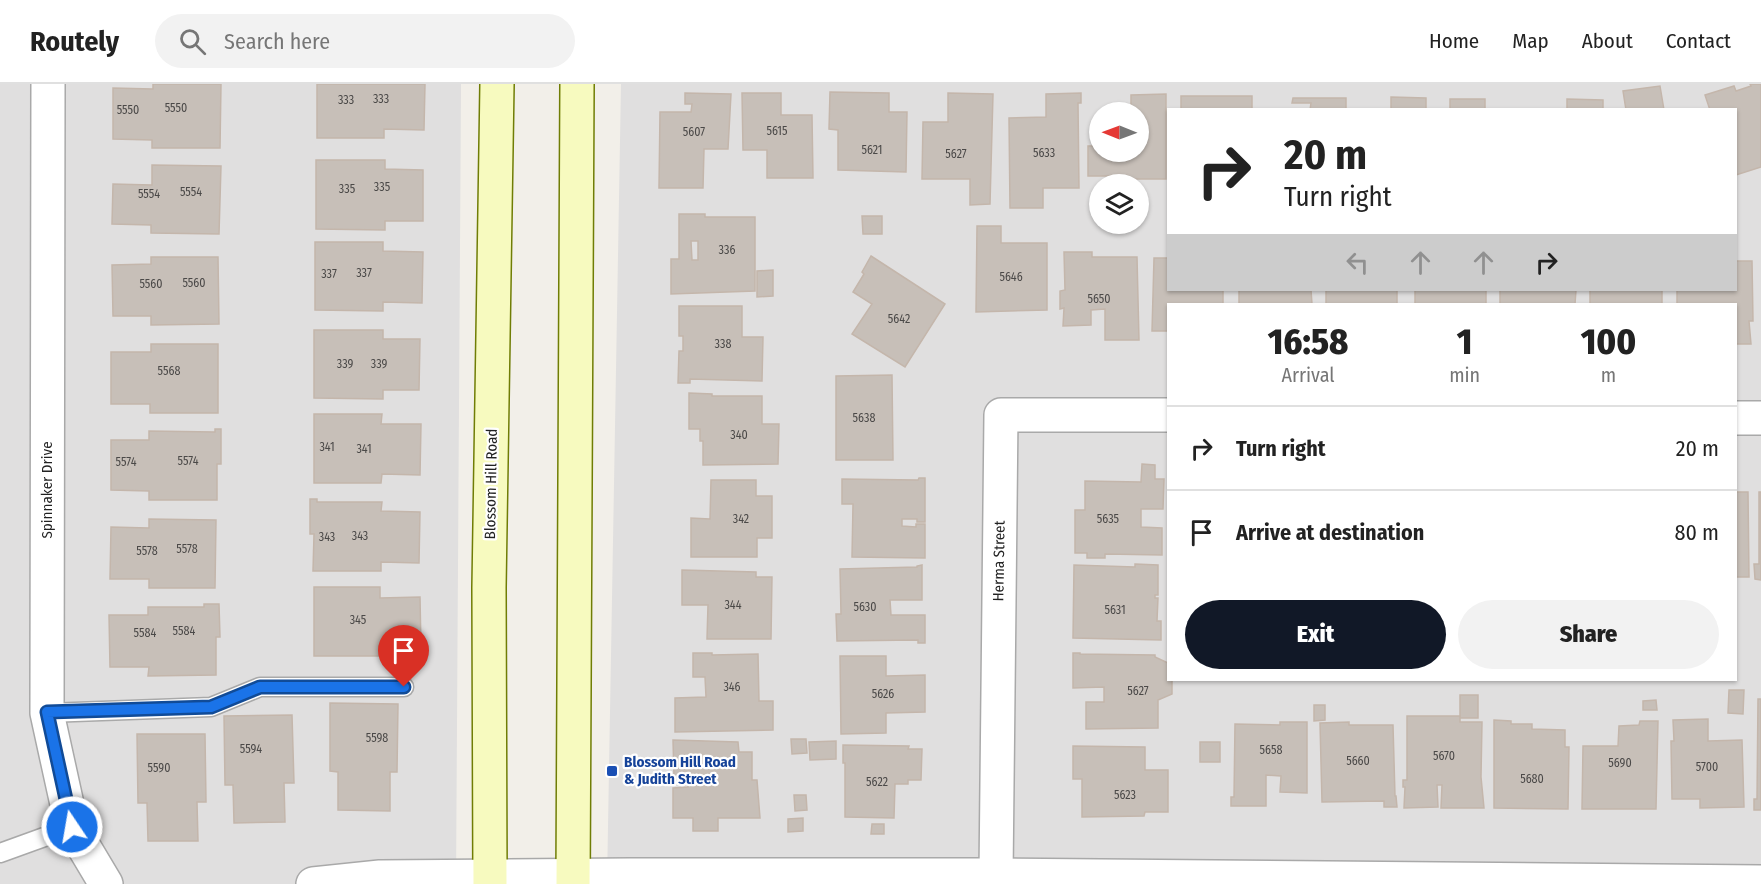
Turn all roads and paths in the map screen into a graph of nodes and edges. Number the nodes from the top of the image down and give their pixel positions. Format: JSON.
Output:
{"nodes":[{"id":1,"x":48,"y":84,"type":"edge"},
{"id":2,"x":496,"y":84,"type":"edge"},
{"id":3,"x":577,"y":84,"type":"edge"},
{"id":4,"x":1167,"y":416,"type":"edge"},
{"id":5,"x":1737,"y":418,"type":"edge"},
{"id":6,"x":1761,"y":418,"type":"edge"},
{"id":7,"x":404,"y":687,"type":"dead end"},
{"id":8,"x":47,"y":712,"type":"junction"},
{"id":9,"x":72,"y":827,"type":"junction"},
{"id":10,"x":0,"y":853,"type":"edge"},
{"id":11,"x":996,"y":875,"type":"junction"},
{"id":12,"x":490,"y":880,"type":"edge"},
{"id":13,"x":573,"y":880,"type":"edge"},
{"id":14,"x":1761,"y":882,"type":"edge"},
{"id":15,"x":106,"y":884,"type":"edge"},
{"id":16,"x":313,"y":884,"type":"edge"}],
"edges":[{"from":1,"to":8,"type":"street","name":"Spinnaker Drive"},
{"from":2,"to":12,"type":"main road","name":"Blossom Hill Road"},
{"from":3,"to":13,"type":"main road"},
{"from":4,"to":11,"type":"street","name":"Herma Street"},
{"from":5,"to":6,"type":"street"},
{"from":7,"to":8,"type":"lane"},
{"from":8,"to":9,"type":"street","name":"Spinnaker Drive"},
{"from":9,"to":10,"type":"lane"},
{"from":9,"to":15,"type":"street","name":"Spinnaker Drive"},
{"from":11,"to":13,"type":"street"},
{"from":11,"to":14,"type":"street"},
{"from":12,"to":13,"type":"street"},
{"from":12,"to":16,"type":"street"}]}
